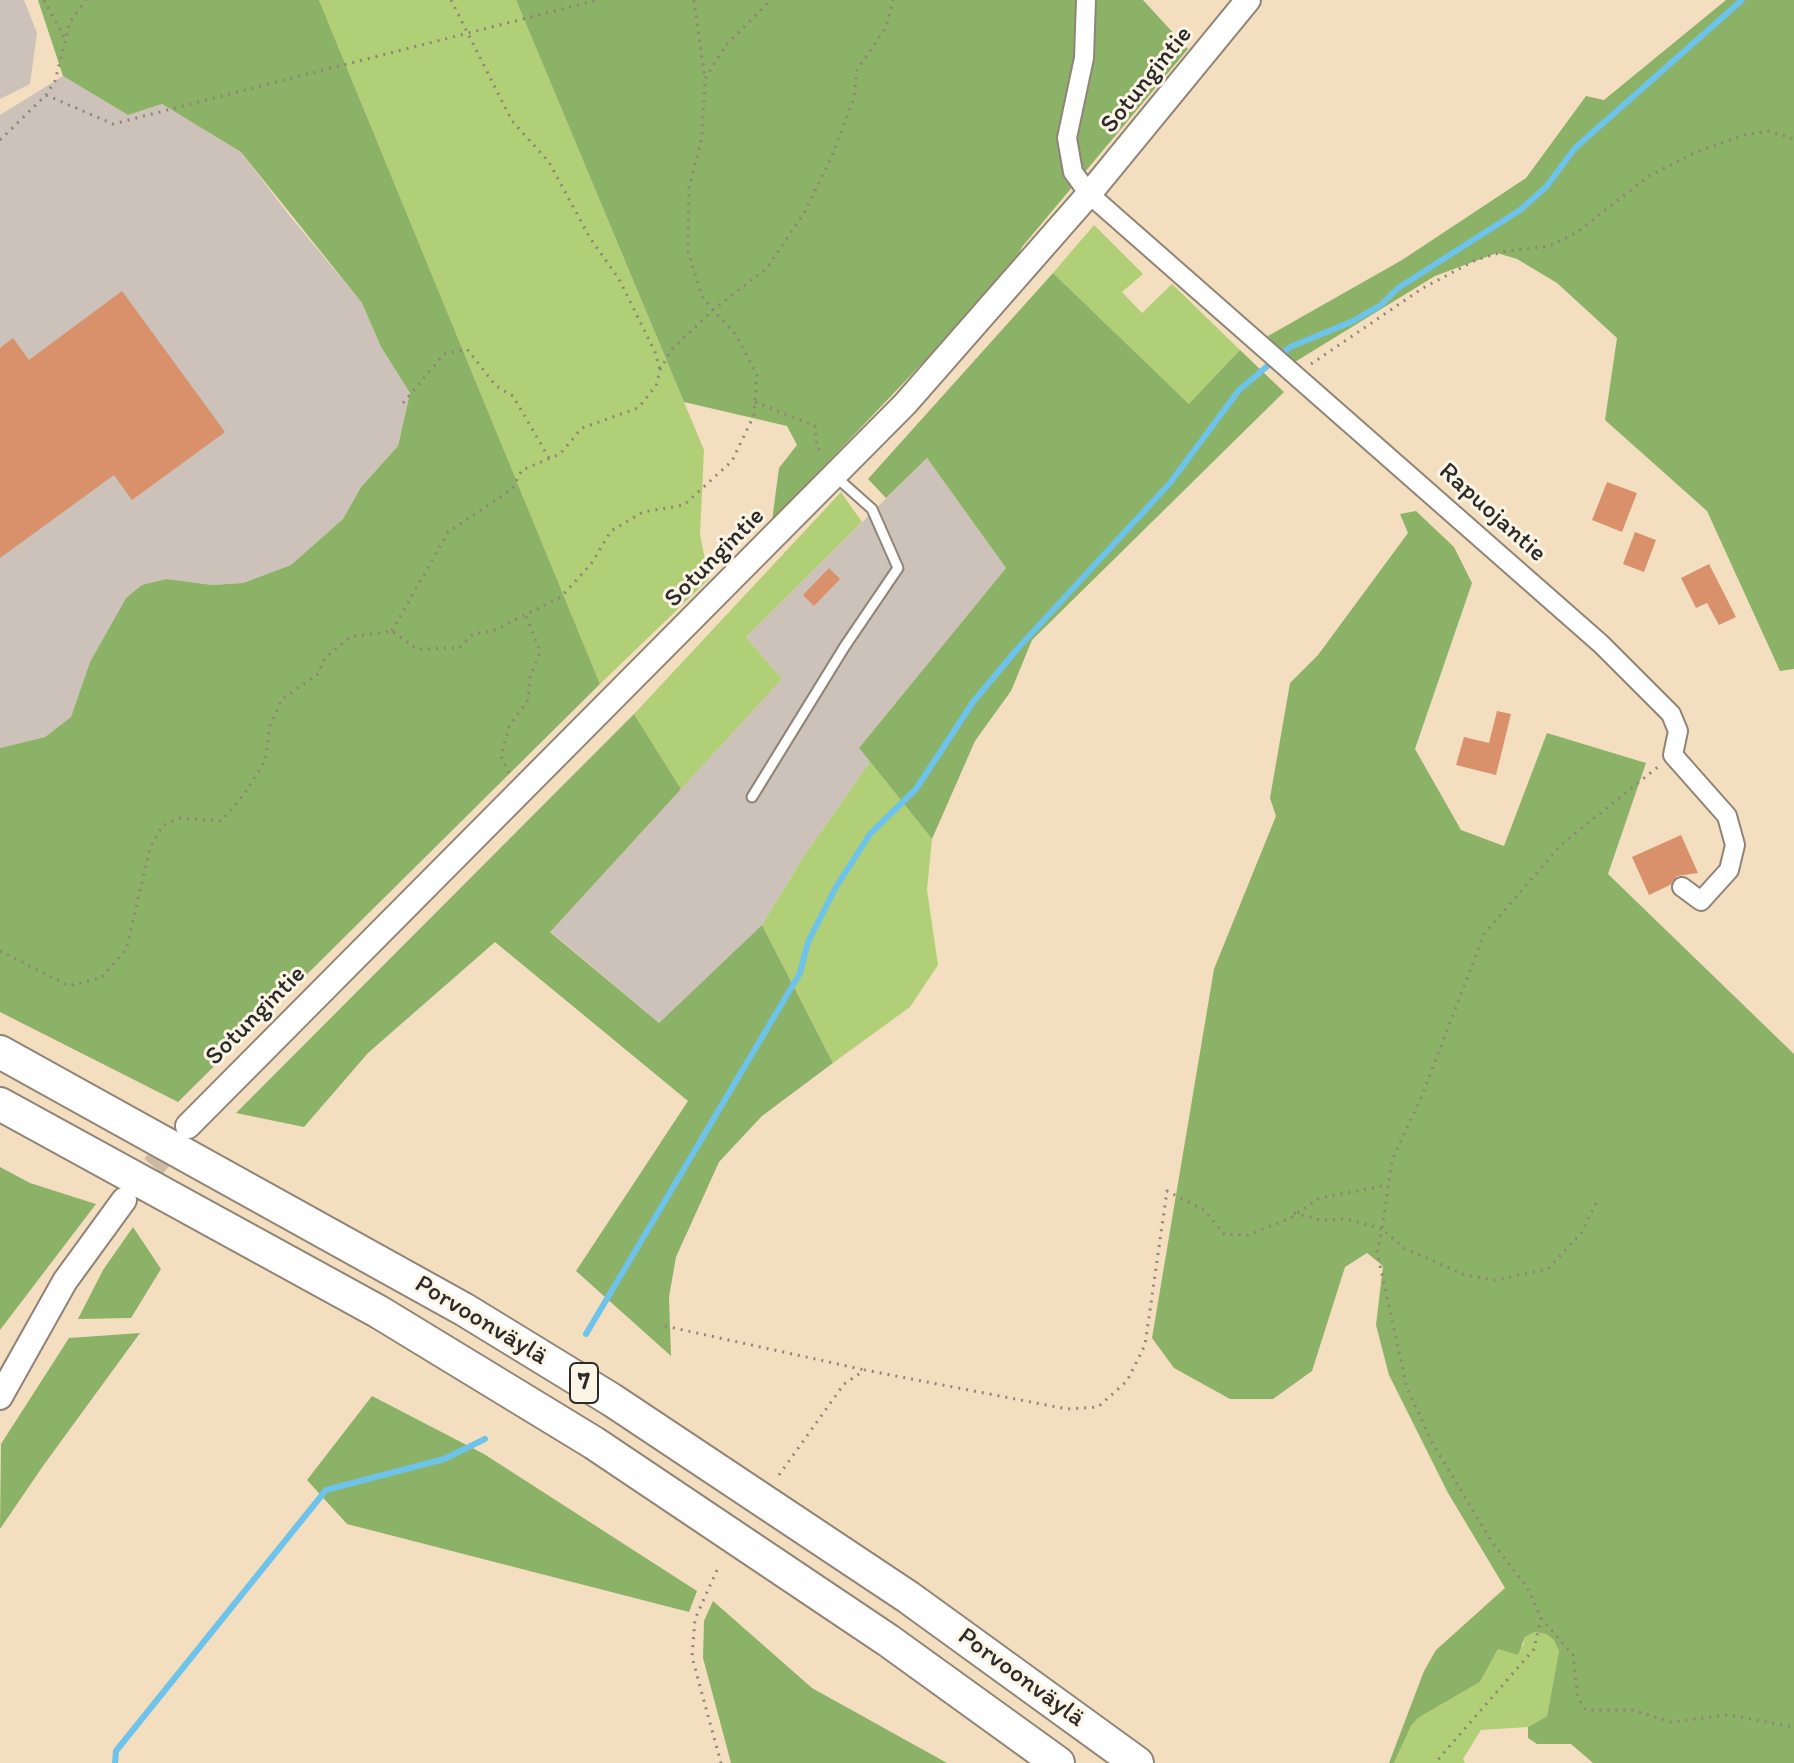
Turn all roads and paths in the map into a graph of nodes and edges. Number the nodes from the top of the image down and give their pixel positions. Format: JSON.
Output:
{"nodes":[{"id":1,"x":44,"y":0,"type":"edge"},
{"id":2,"x":86,"y":0,"type":"edge"},
{"id":3,"x":451,"y":0,"type":"edge"},
{"id":4,"x":597,"y":0,"type":"edge"},
{"id":5,"x":694,"y":0,"type":"edge"},
{"id":6,"x":771,"y":0,"type":"edge"},
{"id":7,"x":893,"y":0,"type":"edge"},
{"id":8,"x":1086,"y":0,"type":"edge"},
{"id":9,"x":1248,"y":0,"type":"edge"},
{"id":10,"x":467,"y":35,"type":"junction"},
{"id":11,"x":67,"y":41,"type":"junction"},
{"id":12,"x":705,"y":79,"type":"junction"},
{"id":13,"x":46,"y":95,"type":"junction"},
{"id":14,"x":1794,"y":139,"type":"edge"},
{"id":15,"x":0,"y":140,"type":"edge"},
{"id":16,"x":1089,"y":194,"type":"junction"},
{"id":17,"x":713,"y":310,"type":"junction"},
{"id":18,"x":660,"y":370,"type":"junction"},
{"id":19,"x":1294,"y":375,"type":"junction"},
{"id":20,"x":755,"y":402,"type":"junction"},
{"id":21,"x":403,"y":403,"type":"dead end"},
{"id":22,"x":549,"y":458,"type":"junction"},
{"id":23,"x":833,"y":468,"type":"junction"},
{"id":24,"x":526,"y":615,"type":"junction"},
{"id":25,"x":392,"y":631,"type":"junction"},
{"id":26,"x":1673,"y":755,"type":"junction"},
{"id":27,"x":517,"y":795,"type":"junction"},
{"id":28,"x":752,"y":797,"type":"dead end"},
{"id":29,"x":1682,"y":887,"type":"dead end"},
{"id":30,"x":0,"y":951,"type":"edge"},
{"id":31,"x":0,"y":1052,"type":"edge"},
{"id":32,"x":0,"y":1104,"type":"edge"},
{"id":33,"x":188,"y":1126,"type":"tunnel mouth"},
{"id":34,"x":1388,"y":1185,"type":"junction"},
{"id":35,"x":124,"y":1200,"type":"tunnel mouth"},
{"id":36,"x":1596,"y":1203,"type":"dead end"},
{"id":37,"x":1294,"y":1213,"type":"junction"},
{"id":38,"x":1382,"y":1229,"type":"junction"},
{"id":39,"x":665,"y":1326,"type":"dead end"},
{"id":40,"x":865,"y":1370,"type":"junction"},
{"id":41,"x":0,"y":1397,"type":"edge"},
{"id":42,"x":779,"y":1475,"type":"dead end"},
{"id":43,"x":717,"y":1570,"type":"dead end"},
{"id":44,"x":1541,"y":1618,"type":"junction"},
{"id":45,"x":1794,"y":1727,"type":"edge"},
{"id":46,"x":721,"y":1763,"type":"edge"},
{"id":47,"x":1058,"y":1763,"type":"edge"},
{"id":48,"x":1137,"y":1763,"type":"edge"},
{"id":49,"x":1435,"y":1763,"type":"edge"}],
"edges":[{"from":1,"to":11,"type":"path"},
{"from":2,"to":11,"type":"path"},
{"from":3,"to":10,"type":"path"},
{"from":4,"to":10,"type":"path"},
{"from":5,"to":12,"type":"path"},
{"from":6,"to":12,"type":"path"},
{"from":7,"to":17,"type":"path"},
{"from":8,"to":16,"type":"street"},
{"from":9,"to":16,"type":"street","name":"Sotungintie"},
{"from":10,"to":13,"type":"path"},
{"from":10,"to":18,"type":"path"},
{"from":11,"to":13,"type":"path"},
{"from":12,"to":17,"type":"path"},
{"from":13,"to":15,"type":"path"},
{"from":14,"to":19,"type":"path"},
{"from":16,"to":19,"type":"street","name":"Rapuojantie"},
{"from":16,"to":23,"type":"street","name":"Sotungintie"},
{"from":17,"to":18,"type":"path"},
{"from":17,"to":20,"type":"path"},
{"from":18,"to":22,"type":"path"},
{"from":19,"to":26,"type":"street","name":"Rapuojantie"},
{"from":20,"to":23,"type":"path"},
{"from":20,"to":24,"type":"path"},
{"from":21,"to":22,"type":"path"},
{"from":22,"to":25,"type":"path"},
{"from":23,"to":27,"type":"street","name":"Sotungintie"},
{"from":23,"to":28,"type":"lane"},
{"from":24,"to":25,"type":"path"},
{"from":24,"to":27,"type":"path"},
{"from":25,"to":30,"type":"path"},
{"from":26,"to":29,"type":"street"},
{"from":26,"to":34,"type":"path"},
{"from":27,"to":33,"type":"street","name":"Sotungintie"},
{"from":31,"to":48,"type":"highway","name":"Porvoonväylä","number":"7"},
{"from":32,"to":47,"type":"highway","name":"Porvoonväylä","number":"7"},
{"from":34,"to":37,"type":"path"},
{"from":34,"to":38,"type":"path"},
{"from":35,"to":41,"type":"street"},
{"from":36,"to":38,"type":"path"},
{"from":37,"to":38,"type":"path"},
{"from":37,"to":40,"type":"path"},
{"from":38,"to":44,"type":"path"},
{"from":39,"to":40,"type":"path"},
{"from":40,"to":42,"type":"path"},
{"from":43,"to":46,"type":"path"},
{"from":44,"to":45,"type":"path"},
{"from":44,"to":49,"type":"path"}]}
